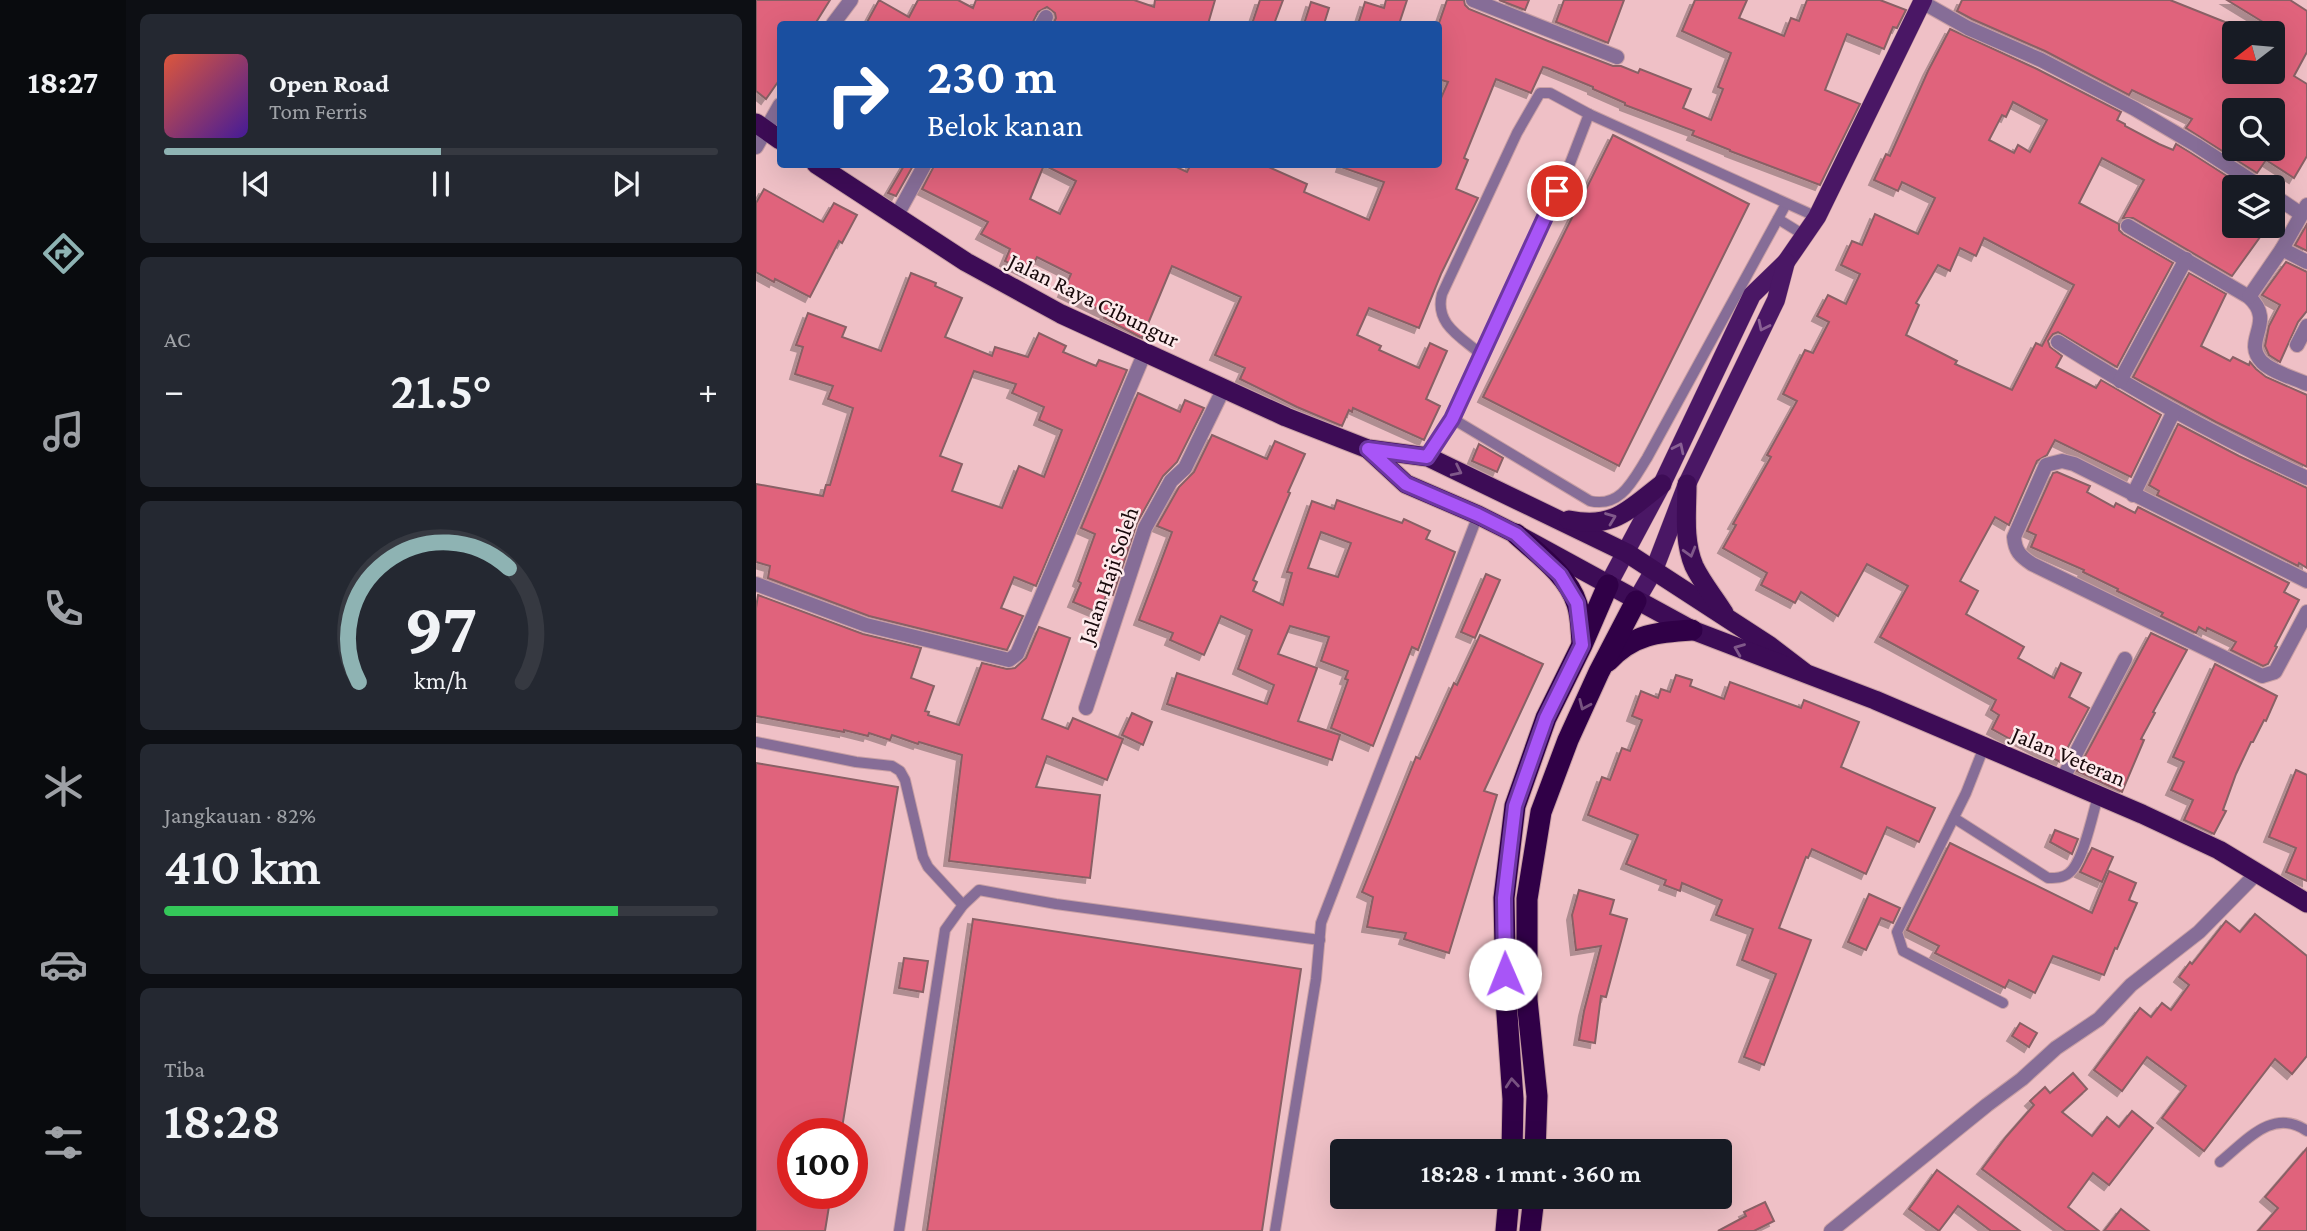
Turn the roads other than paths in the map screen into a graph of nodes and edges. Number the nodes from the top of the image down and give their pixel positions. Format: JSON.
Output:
{"nodes":[{"id":1,"x":851,"y":0,"type":"edge"},
{"id":2,"x":1473,"y":0,"type":"edge"},
{"id":3,"x":1922,"y":1,"type":"edge"},
{"id":4,"x":836,"y":21,"type":"edge"},
{"id":5,"x":1617,"y":57,"type":"dead end"},
{"id":6,"x":777,"y":111,"type":"edge"},
{"id":7,"x":1589,"y":114,"type":"junction"},
{"id":8,"x":764,"y":135,"type":"edge"},
{"id":9,"x":822,"y":168,"type":"edge"},
{"id":10,"x":923,"y":168,"type":"edge"},
{"id":11,"x":2242,"y":175,"type":"edge"},
{"id":12,"x":2285,"y":200,"type":"edge"},
{"id":13,"x":1786,"y":204,"type":"junction"},
{"id":14,"x":2304,"y":209,"type":"edge"},
{"id":15,"x":896,"y":217,"type":"junction"},
{"id":16,"x":1817,"y":217,"type":"junction"},
{"id":17,"x":1778,"y":219,"type":"junction"},
{"id":18,"x":2128,"y":226,"type":"dead end"},
{"id":19,"x":1804,"y":235,"type":"junction"},
{"id":20,"x":2281,"y":249,"type":"junction"},
{"id":21,"x":2186,"y":259,"type":"junction"},
{"id":22,"x":1786,"y":262,"type":"junction"},
{"id":23,"x":2307,"y":262,"type":"edge"},
{"id":24,"x":2249,"y":297,"type":"junction"},
{"id":25,"x":2307,"y":326,"type":"edge"},
{"id":26,"x":2058,"y":342,"type":"dead end"},
{"id":27,"x":2297,"y":345,"type":"dead end"},
{"id":28,"x":1145,"y":352,"type":"junction"},
{"id":29,"x":1482,"y":355,"type":"junction"},
{"id":30,"x":2120,"y":381,"type":"junction"},
{"id":31,"x":2307,"y":384,"type":"edge"},
{"id":32,"x":1223,"y":390,"type":"junction"},
{"id":33,"x":2174,"y":411,"type":"junction"},
{"id":34,"x":1452,"y":419,"type":"junction"},
{"id":35,"x":1368,"y":449,"type":"junction"},
{"id":36,"x":1427,"y":457,"type":"junction"},
{"id":37,"x":2307,"y":478,"type":"edge"},
{"id":38,"x":1662,"y":484,"type":"junction"},
{"id":39,"x":1687,"y":484,"type":"junction"},
{"id":40,"x":2133,"y":495,"type":"junction"},
{"id":41,"x":1478,"y":515,"type":"junction"},
{"id":42,"x":1551,"y":517,"type":"junction"},
{"id":43,"x":1516,"y":534,"type":"junction"},
{"id":44,"x":1626,"y":553,"type":"junction"},
{"id":45,"x":1654,"y":570,"type":"junction"},
{"id":46,"x":2307,"y":581,"type":"edge"},
{"id":47,"x":756,"y":584,"type":"edge"},
{"id":48,"x":1608,"y":585,"type":"junction"},
{"id":49,"x":1636,"y":601,"type":"junction"},
{"id":50,"x":2307,"y":612,"type":"edge"},
{"id":51,"x":1728,"y":620,"type":"junction"},
{"id":52,"x":1692,"y":630,"type":"junction"},
{"id":53,"x":1582,"y":645,"type":"junction"},
{"id":54,"x":2125,"y":659,"type":"dead end"},
{"id":55,"x":1599,"y":671,"type":"junction"},
{"id":56,"x":1804,"y":672,"type":"junction"},
{"id":57,"x":1086,"y":708,"type":"dead end"},
{"id":58,"x":756,"y":742,"type":"edge"},
{"id":59,"x":1984,"y":747,"type":"junction"},
{"id":60,"x":2062,"y":780,"type":"junction"},
{"id":61,"x":2098,"y":796,"type":"junction"},
{"id":62,"x":1954,"y":818,"type":"junction"},
{"id":63,"x":2258,"y":873,"type":"junction"},
{"id":64,"x":2307,"y":903,"type":"edge"},
{"id":65,"x":963,"y":905,"type":"junction"},
{"id":66,"x":1320,"y":940,"type":"junction"},
{"id":67,"x":2003,"y":1003,"type":"dead end"},
{"id":68,"x":2307,"y":1131,"type":"edge"},
{"id":69,"x":1511,"y":1139,"type":"edge"},
{"id":70,"x":1535,"y":1139,"type":"edge"},
{"id":71,"x":2220,"y":1162,"type":"dead end"},
{"id":72,"x":1508,"y":1209,"type":"edge"},
{"id":73,"x":1533,"y":1209,"type":"edge"},
{"id":74,"x":899,"y":1231,"type":"edge"},
{"id":75,"x":1275,"y":1231,"type":"edge"},
{"id":76,"x":1506,"y":1231,"type":"edge"},
{"id":77,"x":1530,"y":1231,"type":"edge"},
{"id":78,"x":1831,"y":1231,"type":"edge"}],
"edges":[{"from":1,"to":4,"type":"street"},
{"from":2,"to":5,"type":"street"},
{"from":3,"to":11,"type":"street"},
{"from":3,"to":16,"type":"main road"},
{"from":6,"to":8,"type":"street"},
{"from":7,"to":13,"type":"lane"},
{"from":7,"to":29,"type":"lane"},
{"from":7,"to":29,"type":"lane"},
{"from":9,"to":15,"type":"highway","name":"Jalan Raya Cibungur"},
{"from":10,"to":15,"type":"street"},
{"from":12,"to":14,"type":"street"},
{"from":13,"to":16,"type":"lane"},
{"from":13,"to":17,"type":"lane"},
{"from":14,"to":20,"type":"street"},
{"from":15,"to":28,"type":"highway","name":"Jalan Raya Cibungur"},
{"from":16,"to":19,"type":"main road"},
{"from":17,"to":19,"type":"lane"},
{"from":17,"to":34,"type":"lane"},
{"from":18,"to":21,"type":"street"},
{"from":19,"to":22,"type":"main road"},
{"from":20,"to":23,"type":"street"},
{"from":20,"to":24,"type":"street"},
{"from":21,"to":24,"type":"street"},
{"from":21,"to":30,"type":"street"},
{"from":38,"to":22,"type":"main road","one_way":true},
{"from":22,"to":39,"type":"main road","one_way":true},
{"from":24,"to":31,"type":"street"},
{"from":25,"to":27,"type":"street"},
{"from":26,"to":30,"type":"street"},
{"from":28,"to":32,"type":"highway","name":"Jalan Raya Cibungur"},
{"from":28,"to":47,"type":"street"},
{"from":29,"to":34,"type":"lane"},
{"from":30,"to":33,"type":"street"},
{"from":32,"to":35,"type":"highway","name":"Jalan Raya Cibungur"},
{"from":32,"to":57,"type":"street","name":"Jalan Haji Soleh"},
{"from":33,"to":37,"type":"street"},
{"from":33,"to":40,"type":"street"},
{"from":34,"to":36,"type":"lane"},
{"from":35,"to":36,"type":"highway","name":"Jalan Veteran"},
{"from":35,"to":41,"type":"highway","name":"Jalan Veteran"},
{"from":36,"to":42,"type":"highway","name":"Jalan Veteran","one_way":true},
{"from":42,"to":38,"type":"highway","one_way":true},
{"from":38,"to":44,"type":"main road"},
{"from":39,"to":45,"type":"main road"},
{"from":39,"to":51,"type":"highway","one_way":true},
{"from":40,"to":46,"type":"street"},
{"from":40,"to":50,"type":"street"},
{"from":41,"to":43,"type":"highway","name":"Jalan Veteran"},
{"from":41,"to":66,"type":"lane"},
{"from":42,"to":44,"type":"highway","name":"Jalan Veteran"},
{"from":43,"to":48,"type":"highway","name":"Jalan Veteran"},
{"from":43,"to":53,"type":"highway"},
{"from":44,"to":45,"type":"highway","name":"Jalan Veteran"},
{"from":44,"to":48,"type":"main road"},
{"from":45,"to":49,"type":"main road"},
{"from":45,"to":51,"type":"highway","name":"Jalan Veteran"},
{"from":48,"to":49,"type":"highway","name":"Jalan Veteran"},
{"from":48,"to":53,"type":"highway"},
{"from":49,"to":52,"type":"highway","name":"Jalan Veteran"},
{"from":49,"to":55,"type":"highway"},
{"from":51,"to":56,"type":"highway","name":"Jalan Veteran"},
{"from":52,"to":55,"type":"highway"},
{"from":56,"to":52,"type":"highway","name":"Jalan Veteran","one_way":true},
{"from":69,"to":53,"type":"highway","one_way":true},
{"from":54,"to":60,"type":"street"},
{"from":55,"to":70,"type":"highway","one_way":true},
{"from":56,"to":59,"type":"highway","name":"Jalan Veteran"},
{"from":58,"to":65,"type":"lane"},
{"from":59,"to":60,"type":"highway","name":"Jalan Veteran"},
{"from":59,"to":62,"type":"lane"},
{"from":60,"to":61,"type":"highway","name":"Jalan Veteran"},
{"from":61,"to":62,"type":"lane"},
{"from":61,"to":63,"type":"highway","name":"Jalan Veteran"},
{"from":62,"to":67,"type":"lane"},
{"from":63,"to":64,"type":"highway","name":"Jalan Veteran"},
{"from":63,"to":78,"type":"street"},
{"from":65,"to":66,"type":"lane"},
{"from":65,"to":74,"type":"lane"},
{"from":66,"to":75,"type":"lane"},
{"from":68,"to":71,"type":"lane"},
{"from":72,"to":76,"type":"highway"},
{"from":73,"to":77,"type":"highway"}]}
